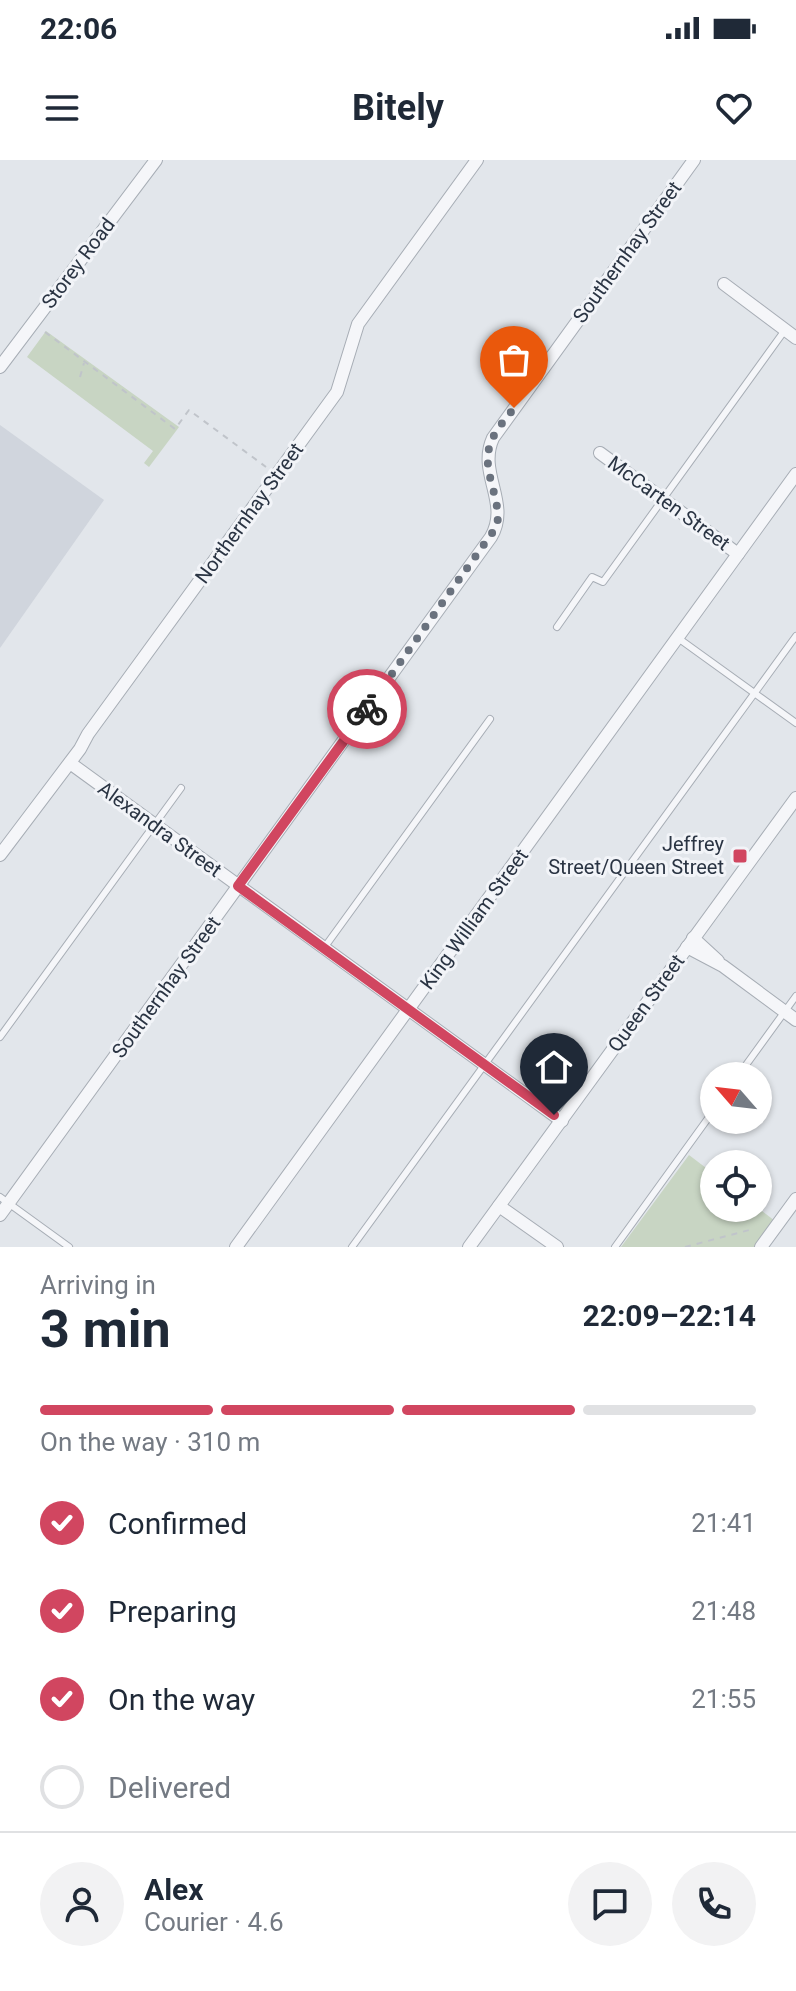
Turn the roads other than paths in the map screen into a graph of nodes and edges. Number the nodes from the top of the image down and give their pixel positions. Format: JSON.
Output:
{"nodes":[{"id":1,"x":156,"y":160,"type":"edge"},
{"id":2,"x":477,"y":160,"type":"edge"},
{"id":3,"x":694,"y":160,"type":"edge"},
{"id":4,"x":724,"y":284,"type":"dead end"},
{"id":5,"x":791,"y":334,"type":"edge"},
{"id":6,"x":0,"y":367,"type":"edge"},
{"id":7,"x":600,"y":453,"type":"dead end"},
{"id":8,"x":796,"y":474,"type":"edge"},
{"id":9,"x":663,"y":499,"type":"junction"},
{"id":10,"x":738,"y":554,"type":"junction"},
{"id":11,"x":557,"y":627,"type":"dead end"},
{"id":12,"x":796,"y":636,"type":"edge"},
{"id":13,"x":678,"y":638,"type":"junction"},
{"id":14,"x":755,"y":692,"type":"junction"},
{"id":15,"x":490,"y":719,"type":"dead end"},
{"id":16,"x":796,"y":723,"type":"edge"},
{"id":17,"x":70,"y":763,"type":"junction"},
{"id":18,"x":181,"y":788,"type":"dead end"},
{"id":19,"x":796,"y":798,"type":"edge"},
{"id":20,"x":154,"y":825,"type":"junction"},
{"id":21,"x":0,"y":855,"type":"edge"},
{"id":22,"x":238,"y":886,"type":"junction"},
{"id":23,"x":690,"y":943,"type":"junction"},
{"id":24,"x":324,"y":948,"type":"junction"},
{"id":25,"x":796,"y":996,"type":"edge"},
{"id":26,"x":409,"y":1009,"type":"junction"},
{"id":27,"x":785,"y":1011,"type":"junction"},
{"id":28,"x":796,"y":1020,"type":"edge"},
{"id":29,"x":0,"y":1037,"type":"edge"},
{"id":30,"x":748,"y":1062,"type":"edge"},
{"id":31,"x":485,"y":1064,"type":"junction"},
{"id":32,"x":562,"y":1121,"type":"junction"},
{"id":33,"x":700,"y":1129,"type":"edge"},
{"id":34,"x":796,"y":1199,"type":"edge"},
{"id":35,"x":4,"y":1200,"type":"edge"},
{"id":36,"x":499,"y":1206,"type":"junction"},
{"id":37,"x":0,"y":1215,"type":"edge"},
{"id":38,"x":69,"y":1247,"type":"edge"},
{"id":39,"x":236,"y":1247,"type":"edge"},
{"id":40,"x":352,"y":1247,"type":"edge"},
{"id":41,"x":469,"y":1247,"type":"edge"},
{"id":42,"x":557,"y":1247,"type":"edge"},
{"id":43,"x":615,"y":1247,"type":"edge"},
{"id":44,"x":761,"y":1247,"type":"edge"}],
"edges":[{"from":1,"to":6,"type":"street","name":"Storey Road"},
{"from":2,"to":17,"type":"street","name":"Northernhay Street"},
{"from":3,"to":22,"type":"street","name":"Southernhay Street"},
{"from":4,"to":5,"type":"street"},
{"from":5,"to":9,"type":"lane"},
{"from":7,"to":9,"type":"street","name":"McCarten Street"},
{"from":8,"to":10,"type":"street","name":"King William Street"},
{"from":9,"to":10,"type":"street","name":"McCarten Street"},
{"from":9,"to":11,"type":"lane"},
{"from":10,"to":13,"type":"street","name":"King William Street"},
{"from":12,"to":14,"type":"lane"},
{"from":13,"to":14,"type":"lane"},
{"from":13,"to":26,"type":"street","name":"King William Street"},
{"from":14,"to":16,"type":"lane"},
{"from":14,"to":31,"type":"lane"},
{"from":15,"to":24,"type":"lane"},
{"from":17,"to":20,"type":"street","name":"Alexandra Street"},
{"from":17,"to":21,"type":"street","name":"Northernhay Street"},
{"from":18,"to":20,"type":"lane"},
{"from":19,"to":23,"type":"street","name":"Queen Street"},
{"from":20,"to":22,"type":"street","name":"Alexandra Street"},
{"from":20,"to":29,"type":"lane"},
{"from":22,"to":24,"type":"street","name":"Alexandra Street"},
{"from":22,"to":35,"type":"street","name":"Southernhay Street"},
{"from":23,"to":27,"type":"street"},
{"from":23,"to":32,"type":"street","name":"Queen Street"},
{"from":24,"to":26,"type":"street","name":"Alexandra Street"},
{"from":25,"to":27,"type":"lane"},
{"from":26,"to":31,"type":"street","name":"Alexandra Street"},
{"from":26,"to":39,"type":"street","name":"King William Street"},
{"from":27,"to":28,"type":"street"},
{"from":27,"to":30,"type":"lane"},
{"from":31,"to":32,"type":"street","name":"Alexandra Street"},
{"from":31,"to":40,"type":"lane"},
{"from":32,"to":36,"type":"street","name":"Queen Street"},
{"from":33,"to":43,"type":"lane"},
{"from":34,"to":44,"type":"street"},
{"from":35,"to":37,"type":"street","name":"Southernhay Street"},
{"from":35,"to":38,"type":"lane"},
{"from":36,"to":41,"type":"street","name":"Queen Street"},
{"from":36,"to":42,"type":"street"}]}
